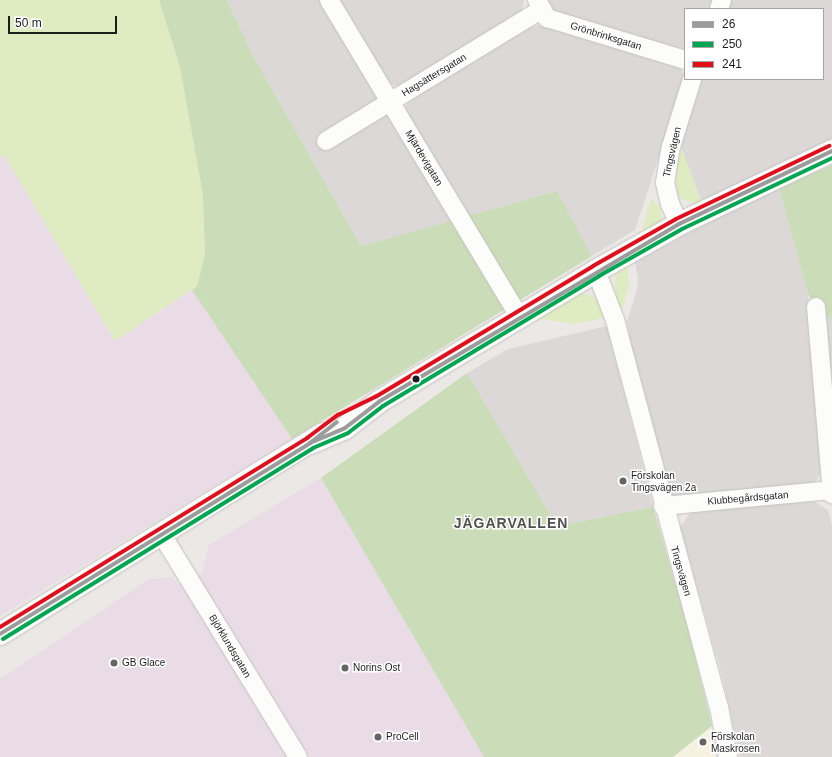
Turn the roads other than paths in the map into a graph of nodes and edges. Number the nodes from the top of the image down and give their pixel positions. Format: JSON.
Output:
{"nodes":[{"id":1,"x":329,"y":0,"type":"edge"},
{"id":2,"x":540,"y":4,"type":"edge"},
{"id":3,"x":684,"y":60,"type":"edge"},
{"id":4,"x":692,"y":80,"type":"edge"},
{"id":5,"x":390,"y":102,"type":"junction"},
{"id":6,"x":326,"y":141,"type":"dead end"},
{"id":7,"x":832,"y":151,"type":"edge"},
{"id":8,"x":679,"y":224,"type":"junction"},
{"id":9,"x":596,"y":271,"type":"junction"},
{"id":10,"x":816,"y":307,"type":"dead end"},
{"id":11,"x":519,"y":316,"type":"junction"},
{"id":12,"x":832,"y":491,"type":"edge"},
{"id":13,"x":664,"y":506,"type":"junction"},
{"id":14,"x":162,"y":535,"type":"junction"},
{"id":15,"x":0,"y":634,"type":"edge"},
{"id":16,"x":298,"y":757,"type":"edge"},
{"id":17,"x":728,"y":757,"type":"edge"}],
"edges":[{"from":1,"to":5,"type":"street","name":"Mjärdevigatan"},
{"from":2,"to":3,"type":"street","name":"Grönbrinksgatan"},
{"from":2,"to":5,"type":"street","name":"Hagsättersgatan"},
{"from":4,"to":8,"type":"street","name":"Tingsvägen"},
{"from":5,"to":6,"type":"street","name":"Hagsättersgatan"},
{"from":5,"to":11,"type":"street","name":"Mjärdevigatan"},
{"from":7,"to":8,"type":"street"},
{"from":8,"to":9,"type":"street"},
{"from":9,"to":11,"type":"street"},
{"from":9,"to":13,"type":"street","name":"Tingsvägen"},
{"from":10,"to":12,"type":"street"},
{"from":11,"to":14,"type":"street"},
{"from":12,"to":13,"type":"street","name":"Klubbegårdsgatan"},
{"from":13,"to":17,"type":"street","name":"Tingsvägen"},
{"from":14,"to":15,"type":"street"},
{"from":14,"to":16,"type":"street","name":"Björklundsgatan"}]}
